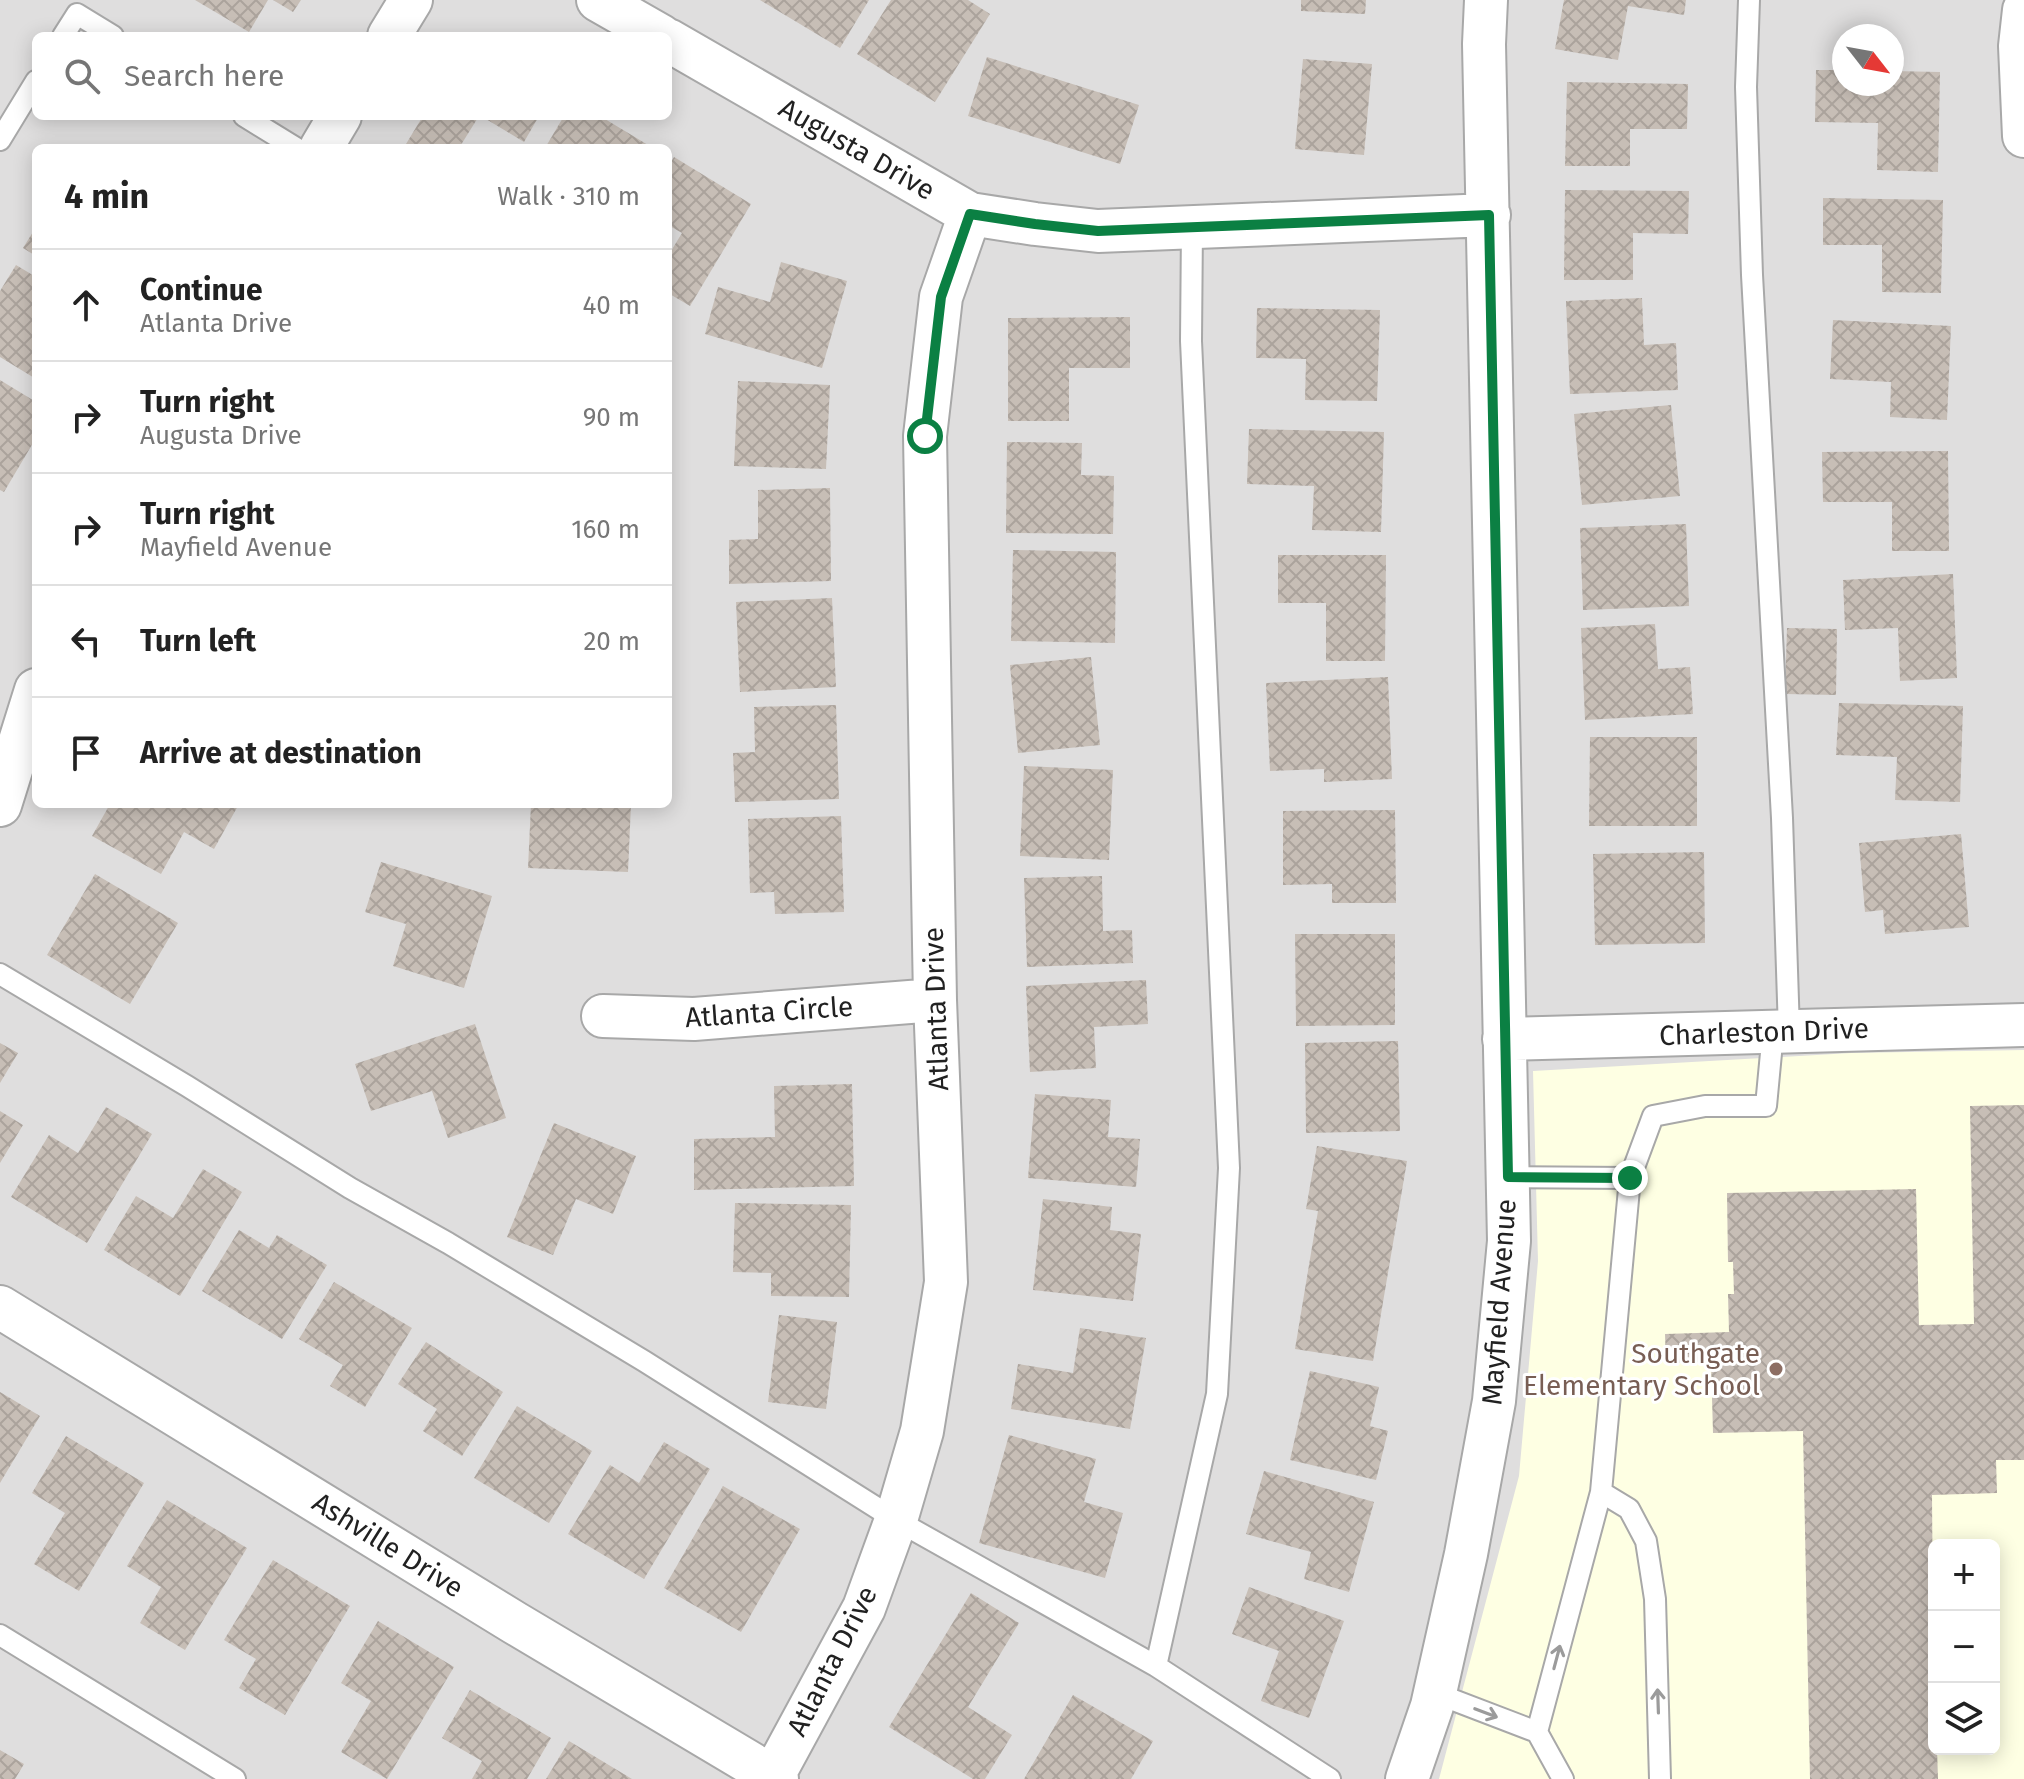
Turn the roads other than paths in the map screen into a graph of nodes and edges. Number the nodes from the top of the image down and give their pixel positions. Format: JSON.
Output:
{"nodes":[{"id":1,"x":411,"y":0,"type":"edge"},
{"id":2,"x":598,"y":0,"type":"edge"},
{"id":3,"x":1486,"y":0,"type":"edge"},
{"id":4,"x":1749,"y":0,"type":"edge"},
{"id":5,"x":2024,"y":10,"type":"edge"},
{"id":6,"x":66,"y":32,"type":"edge"},
{"id":7,"x":106,"y":32,"type":"edge"},
{"id":8,"x":391,"y":32,"type":"edge"},
{"id":9,"x":654,"y":32,"type":"edge"},
{"id":10,"x":672,"y":42,"type":"edge"},
{"id":11,"x":32,"y":88,"type":"edge"},
{"id":12,"x":250,"y":120,"type":"edge"},
{"id":13,"x":338,"y":120,"type":"edge"},
{"id":14,"x":2024,"y":136,"type":"edge"},
{"id":15,"x":0,"y":140,"type":"edge"},
{"id":16,"x":290,"y":144,"type":"edge"},
{"id":17,"x":323,"y":144,"type":"edge"},
{"id":18,"x":970,"y":214,"type":"junction"},
{"id":19,"x":1489,"y":215,"type":"junction"},
{"id":20,"x":1192,"y":226,"type":"junction"},
{"id":21,"x":32,"y":703,"type":"edge"},
{"id":22,"x":0,"y":805,"type":"edge"},
{"id":23,"x":0,"y":974,"type":"edge"},
{"id":24,"x":935,"y":1000,"type":"junction"},
{"id":25,"x":603,"y":1016,"type":"dead end"},
{"id":26,"x":2024,"y":1025,"type":"edge"},
{"id":27,"x":1781,"y":1032,"type":"junction"},
{"id":28,"x":1504,"y":1039,"type":"junction"},
{"id":29,"x":1508,"y":1177,"type":"junction"},
{"id":30,"x":1630,"y":1178,"type":"junction"},
{"id":31,"x":0,"y":1307,"type":"edge"},
{"id":32,"x":1601,"y":1492,"type":"junction"},
{"id":33,"x":896,"y":1520,"type":"junction"},
{"id":34,"x":0,"y":1635,"type":"edge"},
{"id":35,"x":1156,"y":1666,"type":"junction"},
{"id":36,"x":1435,"y":1693,"type":"junction"},
{"id":37,"x":1537,"y":1732,"type":"junction"},
{"id":38,"x":775,"y":1778,"type":"edge"},
{"id":39,"x":235,"y":1779,"type":"edge"},
{"id":40,"x":1330,"y":1779,"type":"edge"},
{"id":41,"x":1407,"y":1779,"type":"edge"},
{"id":42,"x":1563,"y":1779,"type":"edge"},
{"id":43,"x":1660,"y":1779,"type":"edge"}],
"edges":[{"from":1,"to":8,"type":"street"},
{"from":2,"to":9,"type":"street"},
{"from":3,"to":19,"type":"street","name":"Mayfield Avenue"},
{"from":4,"to":27,"type":"lane"},
{"from":5,"to":14,"type":"street"},
{"from":6,"to":7,"type":"lane"},
{"from":10,"to":18,"type":"street","name":"Augusta Drive"},
{"from":11,"to":15,"type":"lane"},
{"from":12,"to":16,"type":"lane"},
{"from":13,"to":17,"type":"street"},
{"from":18,"to":20,"type":"street","name":"Augusta Drive"},
{"from":18,"to":24,"type":"street","name":"Atlanta Drive"},
{"from":19,"to":20,"type":"street","name":"Augusta Drive"},
{"from":19,"to":28,"type":"street","name":"Mayfield Avenue"},
{"from":20,"to":35,"type":"lane"},
{"from":21,"to":22,"type":"street"},
{"from":23,"to":33,"type":"lane"},
{"from":24,"to":25,"type":"street","name":"Atlanta Circle"},
{"from":24,"to":33,"type":"street","name":"Atlanta Drive"},
{"from":26,"to":27,"type":"street","name":"Charleston Drive"},
{"from":27,"to":28,"type":"street","name":"Charleston Drive"},
{"from":27,"to":30,"type":"lane"},
{"from":28,"to":29,"type":"street","name":"Mayfield Avenue"},
{"from":29,"to":30,"type":"lane"},
{"from":29,"to":36,"type":"street","name":"Mayfield Avenue"},
{"from":30,"to":32,"type":"lane"},
{"from":31,"to":38,"type":"street","name":"Ashville Drive"},
{"from":37,"to":32,"type":"lane","one_way":true},
{"from":43,"to":32,"type":"lane","one_way":true},
{"from":33,"to":35,"type":"lane"},
{"from":33,"to":38,"type":"street","name":"Atlanta Drive"},
{"from":34,"to":39,"type":"lane"},
{"from":35,"to":40,"type":"lane"},
{"from":36,"to":37,"type":"lane","one_way":true},
{"from":36,"to":41,"type":"street","name":"Mayfield Avenue"},
{"from":37,"to":42,"type":"lane"}]}
